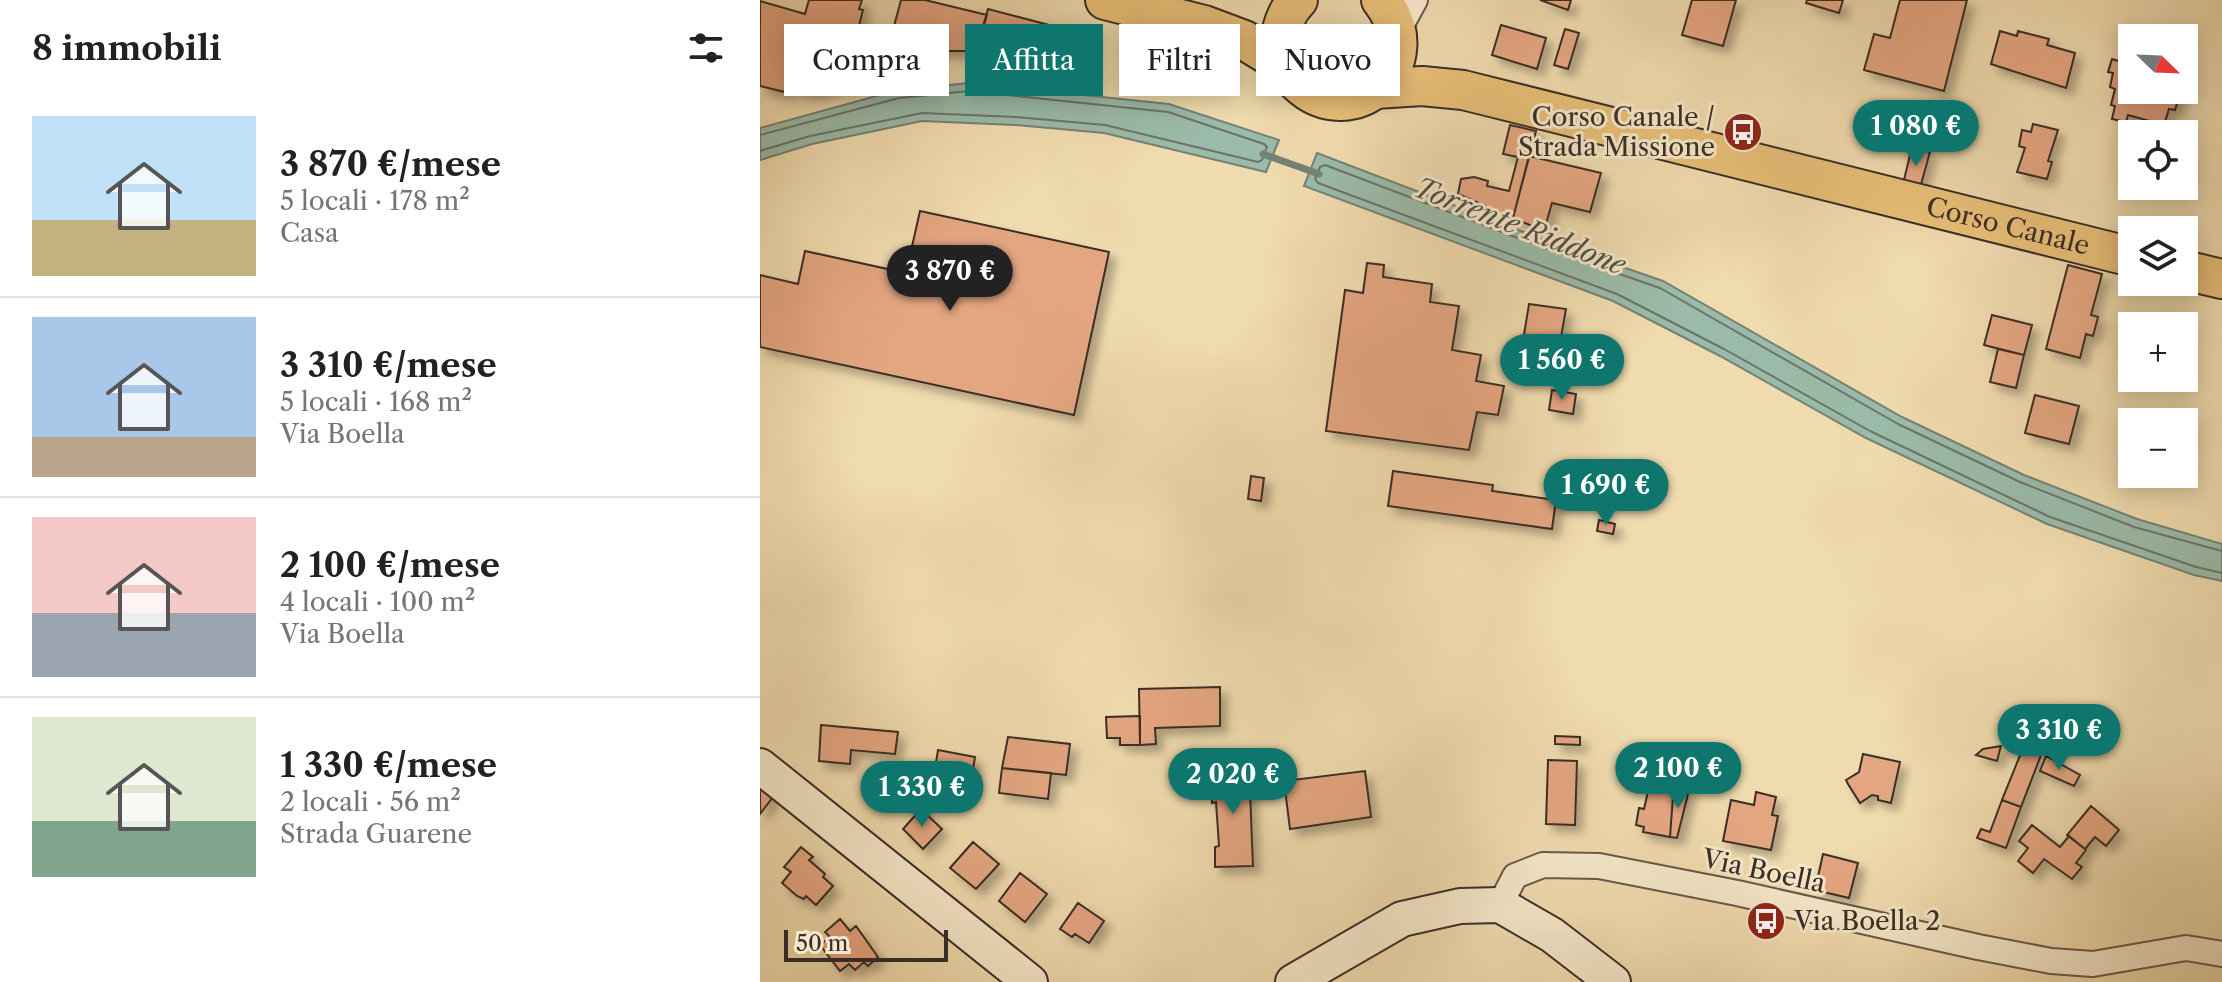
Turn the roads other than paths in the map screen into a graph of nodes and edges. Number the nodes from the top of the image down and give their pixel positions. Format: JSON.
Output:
{"nodes":[{"id":1,"x":1105,"y":0,"type":"edge"},
{"id":2,"x":1293,"y":7,"type":"edge"},
{"id":3,"x":1398,"y":19,"type":"edge"},
{"id":4,"x":1200,"y":24,"type":"edge"},
{"id":5,"x":1240,"y":24,"type":"edge"},
{"id":6,"x":1400,"y":87,"type":"edge"},
{"id":7,"x":1463,"y":90,"type":"junction"},
{"id":8,"x":1317,"y":96,"type":"edge"},
{"id":9,"x":1361,"y":96,"type":"edge"},
{"id":10,"x":2118,"y":254,"type":"edge"},
{"id":11,"x":2198,"y":273,"type":"edge"},
{"id":12,"x":2222,"y":279,"type":"edge"},
{"id":13,"x":760,"y":766,"type":"edge"},
{"id":14,"x":1500,"y":905,"type":"junction"},
{"id":15,"x":2222,"y":954,"type":"edge"},
{"id":16,"x":1030,"y":982,"type":"edge"},
{"id":17,"x":1293,"y":982,"type":"edge"},
{"id":18,"x":1613,"y":982,"type":"edge"}],
"edges":[{"from":1,"to":4,"type":"main road","name":"Corso Canale"},
{"from":2,"to":5,"type":"main road","name":"Corso Canale"},
{"from":3,"to":7,"type":"main road","name":"Corso Canale"},
{"from":6,"to":7,"type":"main road","name":"Corso Canale"},
{"from":7,"to":10,"type":"main road","name":"Corso Canale"},
{"from":8,"to":9,"type":"main road","name":"Corso Canale"},
{"from":11,"to":12,"type":"main road"},
{"from":13,"to":16,"type":"main road"},
{"from":14,"to":15,"type":"street","name":"Via Boella"},
{"from":14,"to":17,"type":"main road"},
{"from":14,"to":18,"type":"main road"}]}
